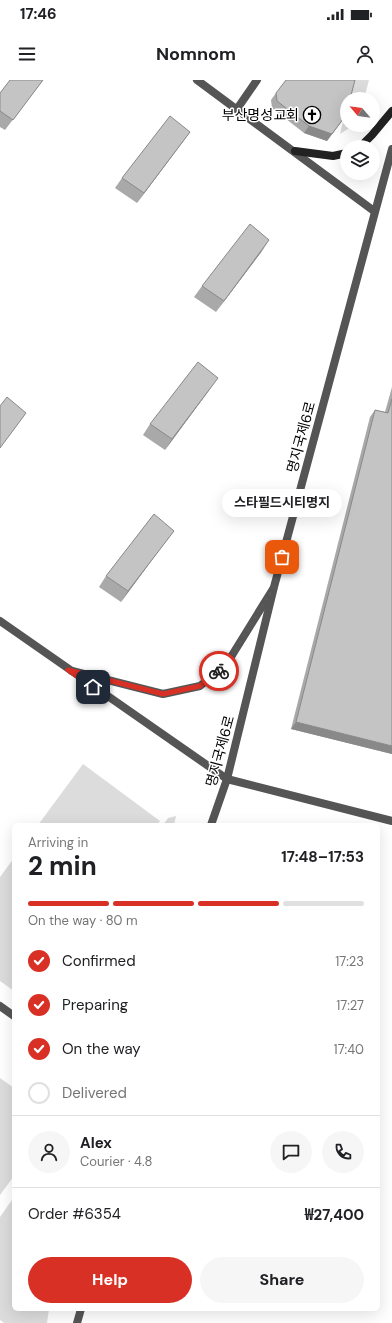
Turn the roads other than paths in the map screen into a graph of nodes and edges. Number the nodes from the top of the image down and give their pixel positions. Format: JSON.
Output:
{"nodes":[{"id":1,"x":197,"y":80,"type":"edge"},
{"id":2,"x":257,"y":80,"type":"edge"},
{"id":3,"x":237,"y":109,"type":"junction"},
{"id":4,"x":392,"y":110,"type":"edge"},
{"id":5,"x":367,"y":140,"type":"edge"},
{"id":6,"x":392,"y":149,"type":"edge"},
{"id":7,"x":295,"y":151,"type":"junction"},
{"id":8,"x":340,"y":154,"type":"edge"},
{"id":9,"x":374,"y":211,"type":"junction"},
{"id":10,"x":274,"y":587,"type":"junction"},
{"id":11,"x":0,"y":621,"type":"edge"},
{"id":12,"x":68,"y":670,"type":"junction"},
{"id":13,"x":227,"y":779,"type":"junction"},
{"id":14,"x":392,"y":821,"type":"edge"},
{"id":15,"x":212,"y":823,"type":"edge"},
{"id":16,"x":0,"y":1006,"type":"edge"},
{"id":17,"x":12,"y":1015,"type":"edge"},
{"id":18,"x":80,"y":1311,"type":"edge"},
{"id":19,"x":77,"y":1323,"type":"edge"}],
"edges":[{"from":1,"to":3,"type":"street"},
{"from":2,"to":3,"type":"street"},
{"from":3,"to":7,"type":"street"},
{"from":4,"to":5,"type":"main road"},
{"from":6,"to":9,"type":"street","name":"명지국제6로"},
{"from":7,"to":8,"type":"main road"},
{"from":7,"to":9,"type":"street"},
{"from":9,"to":10,"type":"street","name":"명지국제6로"},
{"from":10,"to":12,"type":"street"},
{"from":10,"to":13,"type":"street","name":"명지국제6로"},
{"from":11,"to":12,"type":"street"},
{"from":12,"to":13,"type":"street"},
{"from":13,"to":14,"type":"street"},
{"from":13,"to":15,"type":"street","name":"명지국제6로"},
{"from":16,"to":17,"type":"street"},
{"from":18,"to":19,"type":"street"}]}
